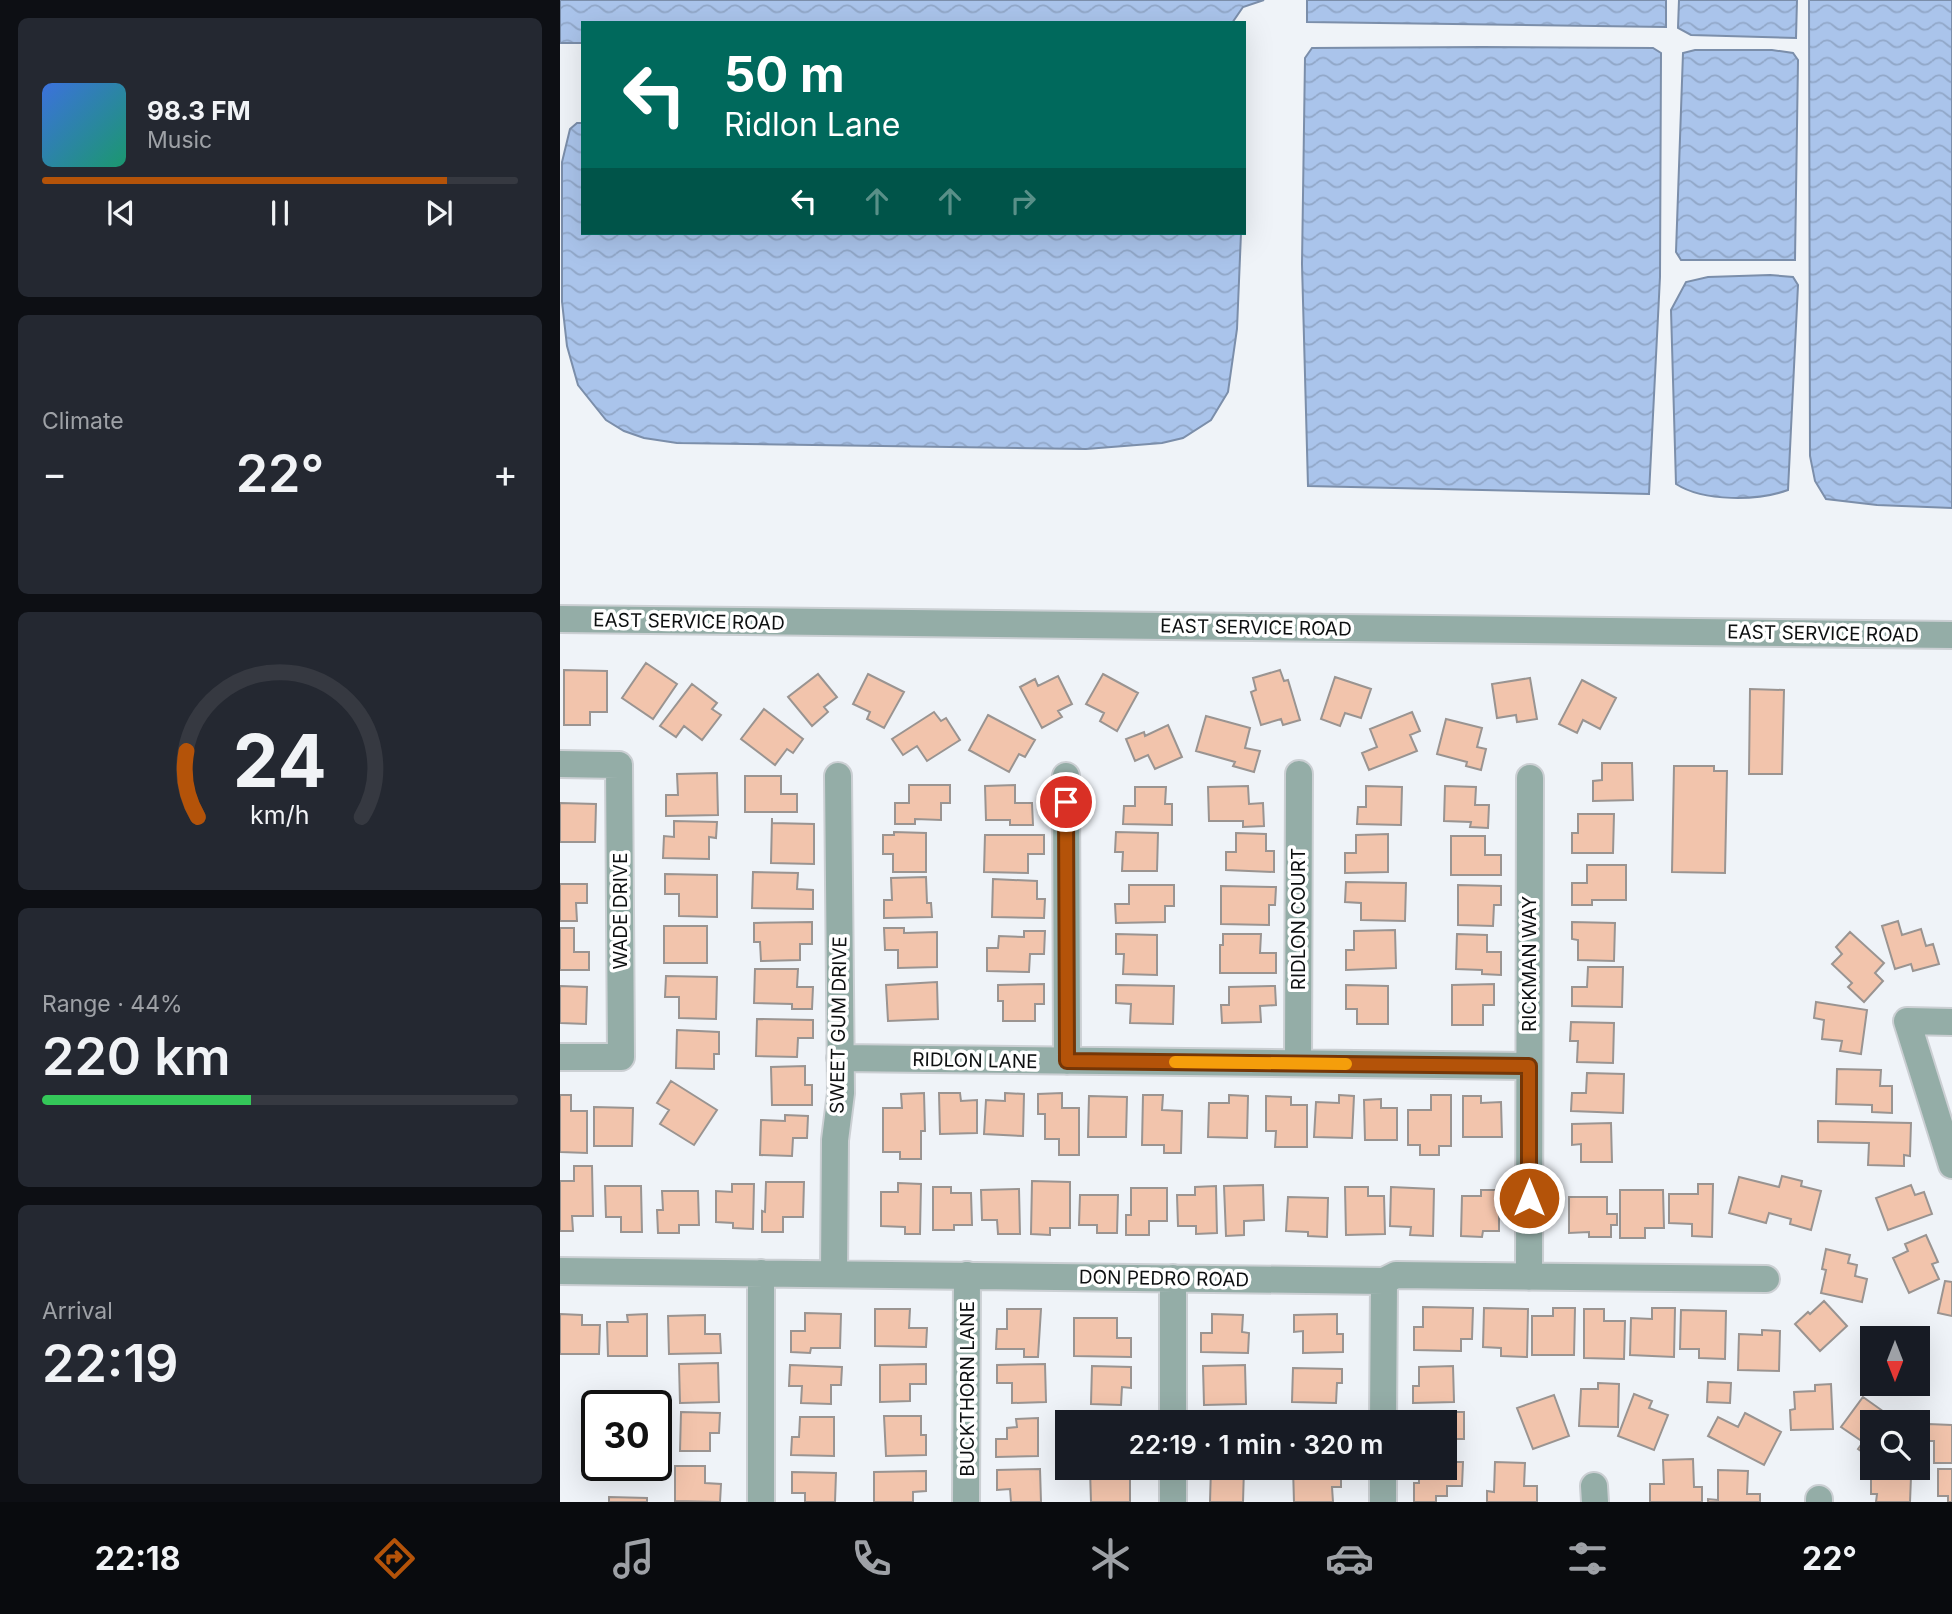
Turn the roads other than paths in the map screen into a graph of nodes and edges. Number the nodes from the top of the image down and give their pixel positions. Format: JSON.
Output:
{"nodes":[{"id":1,"x":560,"y":619,"type":"edge"},
{"id":2,"x":1952,"y":635,"type":"edge"},
{"id":3,"x":560,"y":764,"type":"edge"},
{"id":4,"x":1299,"y":774,"type":"dead end"},
{"id":5,"x":838,"y":776,"type":"dead end"},
{"id":6,"x":1066,"y":776,"type":"dead end"},
{"id":7,"x":1530,"y":778,"type":"dead end"},
{"id":8,"x":1952,"y":1022,"type":"edge"},
{"id":9,"x":560,"y":1057,"type":"edge"},
{"id":10,"x":840,"y":1058,"type":"junction"},
{"id":11,"x":1067,"y":1061,"type":"junction"},
{"id":12,"x":1298,"y":1063,"type":"junction"},
{"id":13,"x":1529,"y":1066,"type":"junction"},
{"id":14,"x":1952,"y":1165,"type":"edge"},
{"id":15,"x":560,"y":1271,"type":"edge"},
{"id":16,"x":761,"y":1273,"type":"junction"},
{"id":17,"x":834,"y":1274,"type":"junction"},
{"id":18,"x":967,"y":1275,"type":"junction"},
{"id":19,"x":1529,"y":1277,"type":"junction"},
{"id":20,"x":1173,"y":1278,"type":"junction"},
{"id":21,"x":1766,"y":1279,"type":"dead end"},
{"id":22,"x":1384,"y":1280,"type":"junction"},
{"id":23,"x":1173,"y":1410,"type":"edge"},
{"id":24,"x":1383,"y":1410,"type":"edge"},
{"id":25,"x":1173,"y":1480,"type":"edge"},
{"id":26,"x":1383,"y":1480,"type":"edge"},
{"id":27,"x":761,"y":1502,"type":"edge"},
{"id":28,"x":966,"y":1502,"type":"edge"},
{"id":29,"x":1173,"y":1502,"type":"edge"},
{"id":30,"x":1383,"y":1502,"type":"edge"}],
"edges":[{"from":1,"to":2,"type":"street","name":"EAST SERVICE ROAD"},
{"from":3,"to":9,"type":"street","name":"WADE DRIVE"},
{"from":4,"to":12,"type":"street","name":"RIDLON COURT"},
{"from":5,"to":10,"type":"street","name":"SWEET GUM DRIVE"},
{"from":6,"to":11,"type":"street"},
{"from":7,"to":13,"type":"street","name":"RICKMAN WAY"},
{"from":8,"to":14,"type":"street"},
{"from":10,"to":11,"type":"street","name":"RIDLON LANE"},
{"from":10,"to":17,"type":"street","name":"SWEET GUM DRIVE"},
{"from":11,"to":12,"type":"street","name":"RIDLON LANE"},
{"from":12,"to":13,"type":"street","name":"RIDLON LANE"},
{"from":13,"to":19,"type":"street","name":"RICKMAN WAY"},
{"from":15,"to":16,"type":"street","name":"DON PEDRO ROAD"},
{"from":16,"to":17,"type":"street","name":"DON PEDRO ROAD"},
{"from":16,"to":27,"type":"street"},
{"from":17,"to":18,"type":"street","name":"DON PEDRO ROAD"},
{"from":18,"to":20,"type":"street","name":"DON PEDRO ROAD"},
{"from":18,"to":28,"type":"street","name":"BUCKTHORN LANE"},
{"from":19,"to":21,"type":"street","name":"DON PEDRO ROAD"},
{"from":19,"to":22,"type":"street","name":"DON PEDRO ROAD"},
{"from":20,"to":22,"type":"street","name":"DON PEDRO ROAD"},
{"from":20,"to":23,"type":"street"},
{"from":22,"to":24,"type":"street"},
{"from":25,"to":29,"type":"street"},
{"from":26,"to":30,"type":"street"}]}
